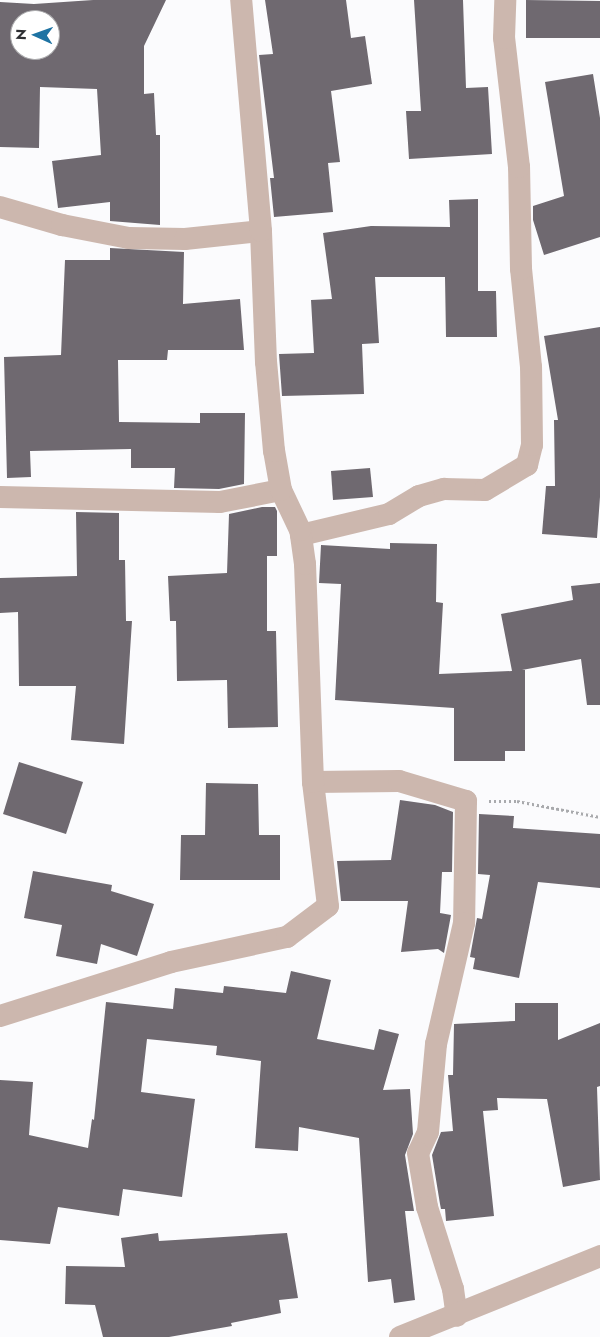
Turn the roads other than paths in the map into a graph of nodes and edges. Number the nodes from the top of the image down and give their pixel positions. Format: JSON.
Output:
{"nodes":[{"id":1,"x":505,"y":0,"type":"edge"},
{"id":2,"x":244,"y":2,"type":"edge"},
{"id":3,"x":0,"y":206,"type":"edge"},
{"id":4,"x":261,"y":231,"type":"junction"},
{"id":5,"x":281,"y":490,"type":"junction"},
{"id":6,"x":0,"y":497,"type":"edge"},
{"id":7,"x":301,"y":535,"type":"junction"},
{"id":8,"x":313,"y":782,"type":"junction"},
{"id":9,"x":0,"y":1016,"type":"edge"},
{"id":10,"x":600,"y":1256,"type":"edge"},
{"id":11,"x":457,"y":1316,"type":"junction"},
{"id":12,"x":400,"y":1337,"type":"edge"}],
"edges":[{"from":1,"to":7,"type":"street"},
{"from":2,"to":4,"type":"street"},
{"from":3,"to":4,"type":"street"},
{"from":4,"to":5,"type":"street"},
{"from":5,"to":6,"type":"street"},
{"from":5,"to":7,"type":"street"},
{"from":7,"to":8,"type":"street"},
{"from":8,"to":9,"type":"street"},
{"from":8,"to":11,"type":"street"},
{"from":10,"to":11,"type":"street"},
{"from":11,"to":12,"type":"street"}]}
